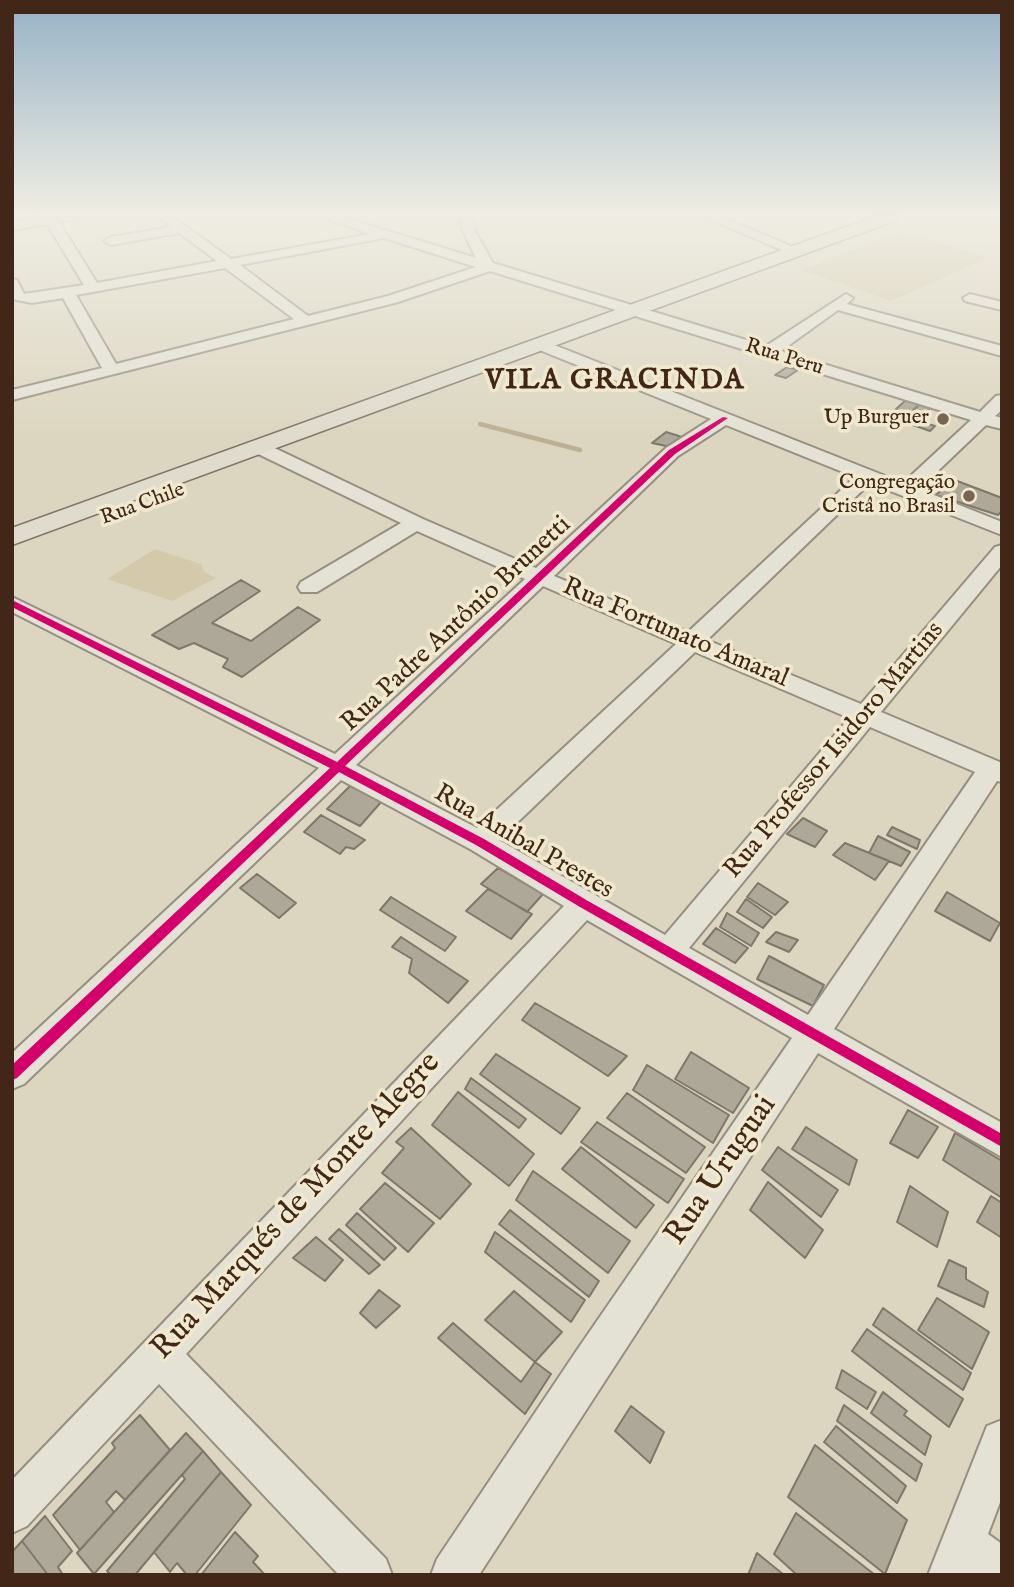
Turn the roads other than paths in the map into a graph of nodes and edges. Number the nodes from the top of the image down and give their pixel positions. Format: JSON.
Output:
{"nodes":[{"id":1,"x":15,"y":290,"type":"edge"},
{"id":2,"x":74,"y":290,"type":"edge"},
{"id":3,"x":264,"y":290,"type":"edge"},
{"id":4,"x":426,"y":290,"type":"edge"},
{"id":5,"x":562,"y":290,"type":"edge"},
{"id":6,"x":688,"y":290,"type":"edge"},
{"id":7,"x":66,"y":292,"type":"junction"},
{"id":8,"x":970,"y":298,"type":"dead end"},
{"id":9,"x":1002,"y":306,"type":"edge"},
{"id":10,"x":630,"y":311,"type":"junction"},
{"id":11,"x":307,"y":322,"type":"junction"},
{"id":12,"x":538,"y":344,"type":"junction"},
{"id":13,"x":1002,"y":351,"type":"edge"},
{"id":14,"x":767,"y":353,"type":"junction"},
{"id":15,"x":111,"y":370,"type":"junction"},
{"id":16,"x":12,"y":395,"type":"edge"},
{"id":17,"x":1002,"y":400,"type":"edge"},
{"id":18,"x":725,"y":418,"type":"junction"},
{"id":19,"x":983,"y":419,"type":"junction"},
{"id":20,"x":1002,"y":424,"type":"edge"},
{"id":21,"x":266,"y":452,"type":"junction"},
{"id":22,"x":866,"y":475,"type":"junction"},
{"id":23,"x":906,"y":491,"type":"junction"},
{"id":24,"x":416,"y":523,"type":"junction"},
{"id":25,"x":1002,"y":529,"type":"edge"},
{"id":26,"x":12,"y":537,"type":"edge"},
{"id":27,"x":1002,"y":551,"type":"edge"},
{"id":28,"x":12,"y":554,"type":"edge"},
{"id":29,"x":541,"y":578,"type":"junction"},
{"id":30,"x":309,"y":587,"type":"dead end"},
{"id":31,"x":12,"y":603,"type":"edge"},
{"id":32,"x":694,"y":641,"type":"junction"},
{"id":33,"x":865,"y":715,"type":"junction"},
{"id":34,"x":338,"y":767,"type":"junction"},
{"id":35,"x":997,"y":771,"type":"edge"},
{"id":36,"x":480,"y":842,"type":"junction"},
{"id":37,"x":584,"y":904,"type":"junction"},
{"id":38,"x":668,"y":951,"type":"junction"},
{"id":39,"x":815,"y":1034,"type":"junction"},
{"id":40,"x":12,"y":1074,"type":"edge"},
{"id":41,"x":1002,"y":1141,"type":"edge"},
{"id":42,"x":158,"y":1354,"type":"junction"},
{"id":43,"x":1002,"y":1441,"type":"edge"},
{"id":44,"x":12,"y":1511,"type":"edge"},
{"id":45,"x":956,"y":1558,"type":"edge"},
{"id":46,"x":1002,"y":1572,"type":"edge"},
{"id":47,"x":370,"y":1575,"type":"edge"},
{"id":48,"x":453,"y":1575,"type":"edge"}],
"edges":[{"from":1,"to":7,"type":"street"},
{"from":2,"to":7,"type":"street"},
{"from":3,"to":11,"type":"street"},
{"from":4,"to":11,"type":"street"},
{"from":5,"to":10,"type":"street","name":"Rua Peru"},
{"from":6,"to":10,"type":"main road","name":"Rua Chile"},
{"from":7,"to":15,"type":"street"},
{"from":8,"to":9,"type":"street"},
{"from":10,"to":12,"type":"main road","name":"Rua Chile"},
{"from":10,"to":14,"type":"street","name":"Rua Peru"},
{"from":11,"to":15,"type":"street"},
{"from":12,"to":18,"type":"street"},
{"from":12,"to":21,"type":"main road","name":"Rua Chile"},
{"from":13,"to":14,"type":"street"},
{"from":14,"to":19,"type":"street","name":"Rua Peru"},
{"from":15,"to":16,"type":"street"},
{"from":17,"to":19,"type":"street"},
{"from":18,"to":22,"type":"street"},
{"from":18,"to":29,"type":"street","name":"Rua Padre Antônio Brunetti"},
{"from":19,"to":20,"type":"street","name":"Rua Peru"},
{"from":19,"to":23,"type":"street"},
{"from":21,"to":24,"type":"street","name":"Rua Fortunato Amaral"},
{"from":21,"to":26,"type":"main road","name":"Rua Chile"},
{"from":21,"to":28,"type":"main road","name":"Rua Chile"},
{"from":22,"to":23,"type":"street"},
{"from":22,"to":32,"type":"street"},
{"from":23,"to":25,"type":"street"},
{"from":24,"to":29,"type":"street","name":"Rua Fortunato Amaral"},
{"from":24,"to":30,"type":"street"},
{"from":27,"to":33,"type":"street","name":"Rua Professor Isidoro Martins"},
{"from":29,"to":32,"type":"street","name":"Rua Fortunato Amaral"},
{"from":29,"to":34,"type":"street","name":"Rua Padre Antônio Brunetti"},
{"from":31,"to":34,"type":"street","name":"Rua Anibal Prestes"},
{"from":32,"to":33,"type":"street","name":"Rua Fortunato Amaral"},
{"from":32,"to":36,"type":"street"},
{"from":33,"to":35,"type":"street","name":"Rua Fortunato Amaral"},
{"from":33,"to":38,"type":"street","name":"Rua Professor Isidoro Martins"},
{"from":34,"to":36,"type":"street","name":"Rua Anibal Prestes"},
{"from":34,"to":40,"type":"street","name":"Rua Padre Antônio Brunetti"},
{"from":35,"to":39,"type":"street","name":"Rua Uruguai"},
{"from":36,"to":37,"type":"street","name":"Rua Anibal Prestes"},
{"from":37,"to":38,"type":"street","name":"Rua Anibal Prestes"},
{"from":37,"to":42,"type":"street","name":"Rua Marqués de Monte Alegre"},
{"from":38,"to":39,"type":"street","name":"Rua Anibal Prestes"},
{"from":39,"to":41,"type":"street","name":"Rua Anibal Prestes"},
{"from":39,"to":48,"type":"street","name":"Rua Uruguai"},
{"from":42,"to":44,"type":"street","name":"Rua Marqués de Monte Alegre"},
{"from":42,"to":47,"type":"street"},
{"from":43,"to":45,"type":"street"},
{"from":45,"to":46,"type":"street"}]}
